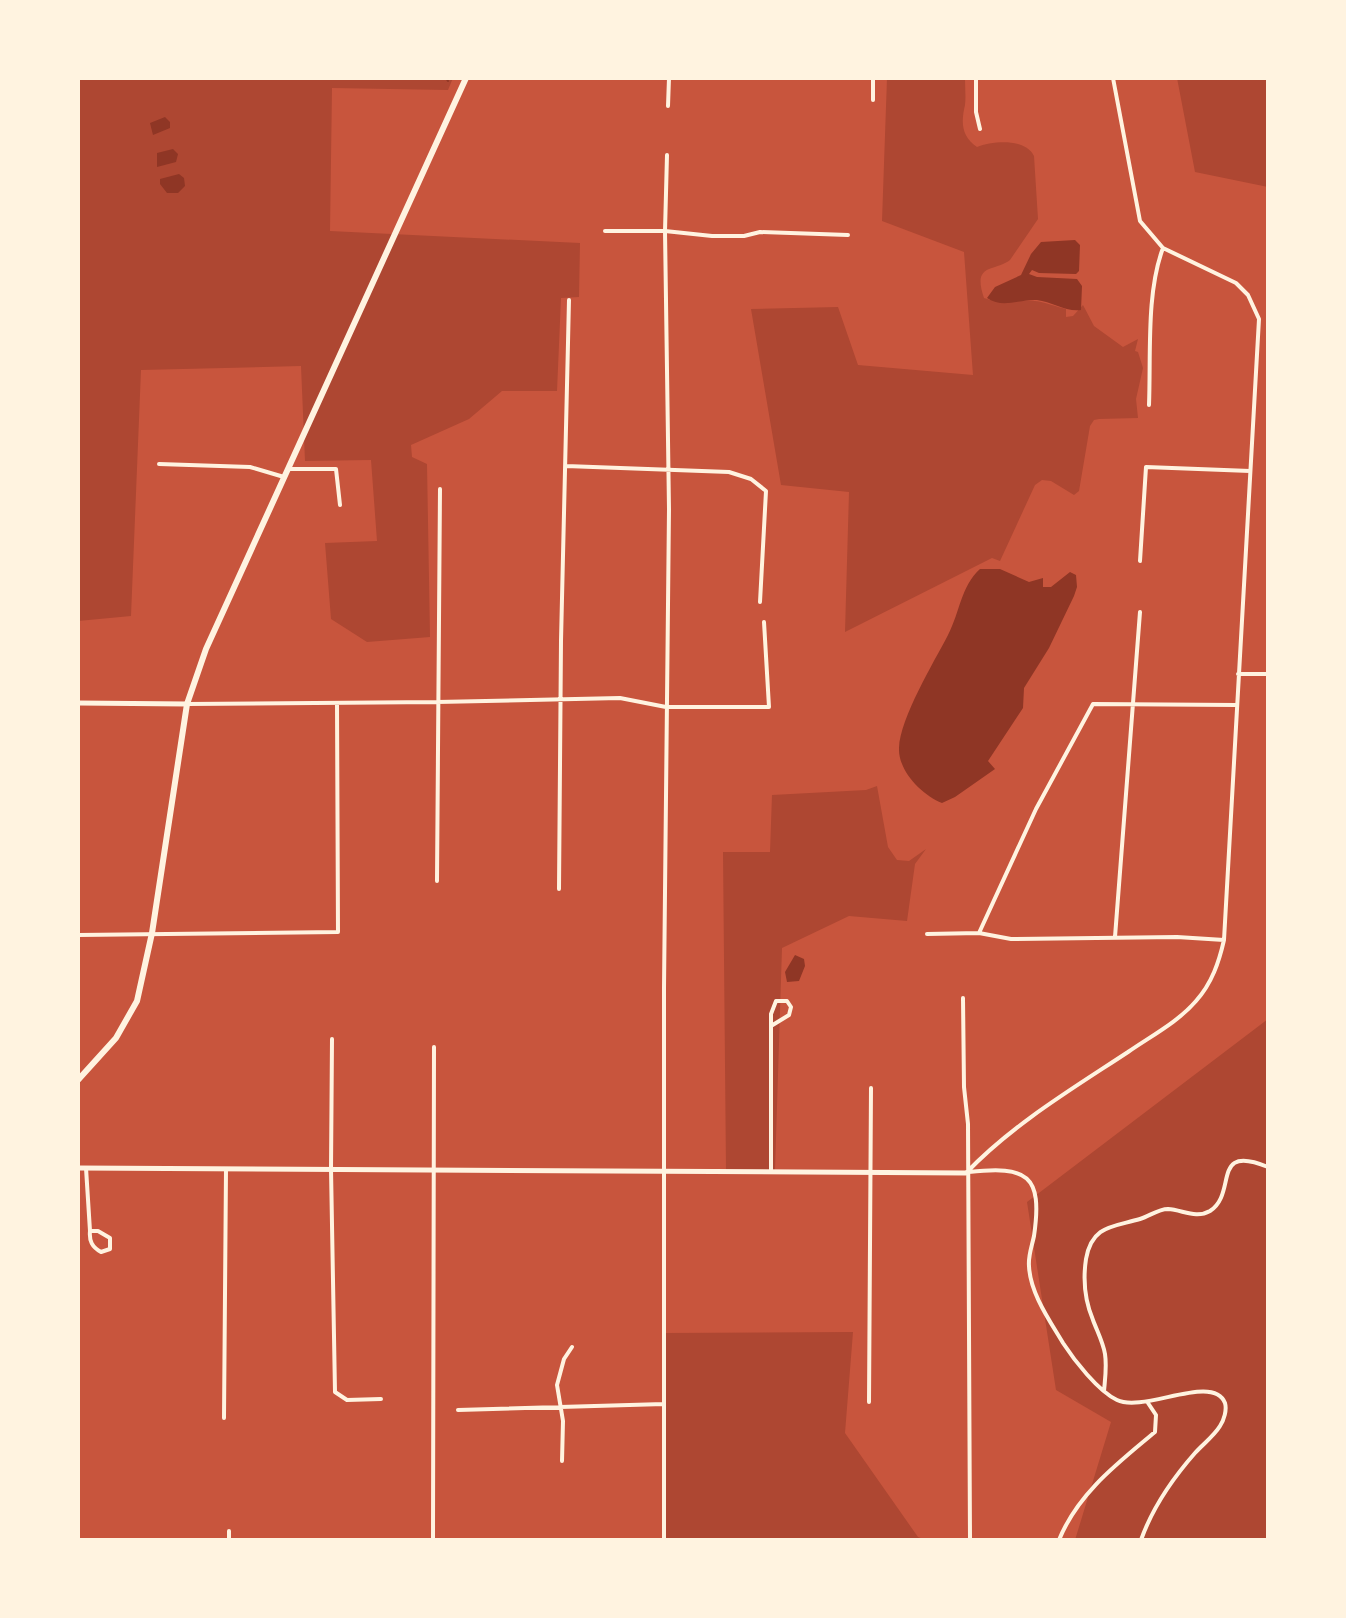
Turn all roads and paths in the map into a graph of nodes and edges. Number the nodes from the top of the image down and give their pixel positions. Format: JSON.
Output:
{"nodes":[{"id":1,"x":466,"y":78,"type":"edge"},
{"id":2,"x":669,"y":78,"type":"edge"},
{"id":3,"x":873,"y":78,"type":"edge"},
{"id":4,"x":976,"y":78,"type":"edge"},
{"id":5,"x":1113,"y":78,"type":"edge"},
{"id":6,"x":873,"y":100,"type":"dead end"},
{"id":7,"x":668,"y":106,"type":"dead end"},
{"id":8,"x":980,"y":129,"type":"dead end"},
{"id":9,"x":667,"y":155,"type":"dead end"},
{"id":10,"x":605,"y":231,"type":"dead end"},
{"id":11,"x":665,"y":231,"type":"junction"},
{"id":12,"x":848,"y":235,"type":"dead end"},
{"id":13,"x":1163,"y":248,"type":"junction"},
{"id":14,"x":569,"y":300,"type":"dead end"},
{"id":15,"x":1149,"y":405,"type":"dead end"},
{"id":16,"x":159,"y":464,"type":"dead end"},
{"id":17,"x":566,"y":466,"type":"junction"},
{"id":18,"x":668,"y":468,"type":"junction"},
{"id":19,"x":288,"y":469,"type":"junction"},
{"id":20,"x":1250,"y":471,"type":"junction"},
{"id":21,"x":284,"y":477,"type":"junction"},
{"id":22,"x":440,"y":489,"type":"dead end"},
{"id":23,"x":340,"y":505,"type":"dead end"},
{"id":24,"x":1140,"y":561,"type":"dead end"},
{"id":25,"x":760,"y":602,"type":"dead end"},
{"id":26,"x":1140,"y":612,"type":"dead end"},
{"id":27,"x":764,"y":622,"type":"dead end"},
{"id":28,"x":1238,"y":674,"type":"junction"},
{"id":29,"x":1268,"y":674,"type":"edge"},
{"id":30,"x":562,"y":700,"type":"junction"},
{"id":31,"x":437,"y":702,"type":"junction"},
{"id":32,"x":78,"y":703,"type":"edge"},
{"id":33,"x":337,"y":703,"type":"junction"},
{"id":34,"x":187,"y":704,"type":"junction"},
{"id":35,"x":1132,"y":704,"type":"junction"},
{"id":36,"x":1236,"y":705,"type":"junction"},
{"id":37,"x":666,"y":707,"type":"junction"},
{"id":38,"x":437,"y":881,"type":"dead end"},
{"id":39,"x":559,"y":889,"type":"dead end"},
{"id":40,"x":152,"y":933,"type":"junction"},
{"id":41,"x":979,"y":933,"type":"junction"},
{"id":42,"x":927,"y":934,"type":"dead end"},
{"id":43,"x":78,"y":935,"type":"edge"},
{"id":44,"x":1115,"y":937,"type":"junction"},
{"id":45,"x":1224,"y":940,"type":"junction"},
{"id":46,"x":963,"y":998,"type":"dead end"},
{"id":47,"x":771,"y":1026,"type":"junction"},
{"id":48,"x":332,"y":1039,"type":"dead end"},
{"id":49,"x":434,"y":1047,"type":"dead end"},
{"id":50,"x":78,"y":1080,"type":"edge"},
{"id":51,"x":871,"y":1088,"type":"dead end"},
{"id":52,"x":1268,"y":1167,"type":"edge"},
{"id":53,"x":78,"y":1168,"type":"edge"},
{"id":54,"x":86,"y":1168,"type":"junction"},
{"id":55,"x":226,"y":1169,"type":"junction"},
{"id":56,"x":331,"y":1169,"type":"junction"},
{"id":57,"x":664,"y":1170,"type":"junction"},
{"id":58,"x":771,"y":1170,"type":"junction"},
{"id":59,"x":433,"y":1171,"type":"junction"},
{"id":60,"x":869,"y":1171,"type":"junction"},
{"id":61,"x":966,"y":1173,"type":"junction"},
{"id":62,"x":90,"y":1231,"type":"junction"},
{"id":63,"x":572,"y":1347,"type":"dead end"},
{"id":64,"x":1104,"y":1391,"type":"junction"},
{"id":65,"x":381,"y":1399,"type":"dead end"},
{"id":66,"x":869,"y":1402,"type":"dead end"},
{"id":67,"x":1148,"y":1403,"type":"junction"},
{"id":68,"x":664,"y":1404,"type":"junction"},
{"id":69,"x":562,"y":1406,"type":"junction"},
{"id":70,"x":458,"y":1410,"type":"dead end"},
{"id":71,"x":224,"y":1418,"type":"dead end"},
{"id":72,"x":562,"y":1461,"type":"dead end"},
{"id":73,"x":229,"y":1531,"type":"dead end"},
{"id":74,"x":229,"y":1540,"type":"edge"},
{"id":75,"x":433,"y":1540,"type":"edge"},
{"id":76,"x":664,"y":1540,"type":"edge"},
{"id":77,"x":970,"y":1540,"type":"edge"},
{"id":78,"x":1059,"y":1540,"type":"edge"},
{"id":79,"x":1141,"y":1540,"type":"edge"}],
"edges":[{"from":1,"to":19,"type":"main road"},
{"from":2,"to":7,"type":"street"},
{"from":3,"to":6,"type":"street"},
{"from":4,"to":8,"type":"street"},
{"from":5,"to":13,"type":"street"},
{"from":9,"to":11,"type":"street"},
{"from":10,"to":11,"type":"street"},
{"from":11,"to":12,"type":"street"},
{"from":11,"to":18,"type":"street"},
{"from":13,"to":15,"type":"street"},
{"from":13,"to":20,"type":"street"},
{"from":14,"to":17,"type":"street"},
{"from":16,"to":21,"type":"street"},
{"from":17,"to":18,"type":"street"},
{"from":17,"to":30,"type":"street"},
{"from":18,"to":25,"type":"street"},
{"from":18,"to":37,"type":"street"},
{"from":19,"to":21,"type":"main road"},
{"from":19,"to":23,"type":"street"},
{"from":20,"to":24,"type":"street"},
{"from":20,"to":28,"type":"street"},
{"from":21,"to":34,"type":"main road"},
{"from":22,"to":31,"type":"street"},
{"from":26,"to":35,"type":"street"},
{"from":27,"to":37,"type":"street"},
{"from":28,"to":29,"type":"street"},
{"from":28,"to":36,"type":"street"},
{"from":30,"to":31,"type":"street"},
{"from":30,"to":37,"type":"street"},
{"from":30,"to":39,"type":"street"},
{"from":31,"to":33,"type":"street"},
{"from":31,"to":38,"type":"street"},
{"from":32,"to":34,"type":"street"},
{"from":33,"to":34,"type":"street"},
{"from":33,"to":40,"type":"street"},
{"from":34,"to":40,"type":"main road"},
{"from":35,"to":36,"type":"street"},
{"from":35,"to":41,"type":"street"},
{"from":35,"to":44,"type":"street"},
{"from":36,"to":45,"type":"street"},
{"from":37,"to":57,"type":"street"},
{"from":40,"to":43,"type":"street"},
{"from":40,"to":50,"type":"main road"},
{"from":41,"to":42,"type":"street"},
{"from":41,"to":44,"type":"street"},
{"from":44,"to":45,"type":"street"},
{"from":45,"to":61,"type":"street"},
{"from":46,"to":61,"type":"street"},
{"from":47,"to":47,"type":"street"},
{"from":47,"to":58,"type":"street"},
{"from":48,"to":56,"type":"street"},
{"from":49,"to":59,"type":"street"},
{"from":51,"to":60,"type":"street"},
{"from":52,"to":64,"type":"street"},
{"from":53,"to":54,"type":"street"},
{"from":54,"to":55,"type":"street"},
{"from":54,"to":62,"type":"street"},
{"from":55,"to":56,"type":"street"},
{"from":55,"to":71,"type":"street"},
{"from":56,"to":59,"type":"street"},
{"from":56,"to":65,"type":"street"},
{"from":57,"to":58,"type":"street"},
{"from":57,"to":59,"type":"street"},
{"from":57,"to":68,"type":"street"},
{"from":58,"to":60,"type":"street"},
{"from":59,"to":75,"type":"street"},
{"from":60,"to":61,"type":"street"},
{"from":60,"to":66,"type":"street"},
{"from":61,"to":64,"type":"street"},
{"from":61,"to":77,"type":"street"},
{"from":62,"to":62,"type":"street"},
{"from":63,"to":69,"type":"street"},
{"from":64,"to":67,"type":"street"},
{"from":67,"to":78,"type":"street"},
{"from":67,"to":79,"type":"street"},
{"from":68,"to":69,"type":"street"},
{"from":68,"to":76,"type":"street"},
{"from":69,"to":70,"type":"street"},
{"from":69,"to":72,"type":"street"},
{"from":73,"to":74,"type":"street"}]}
